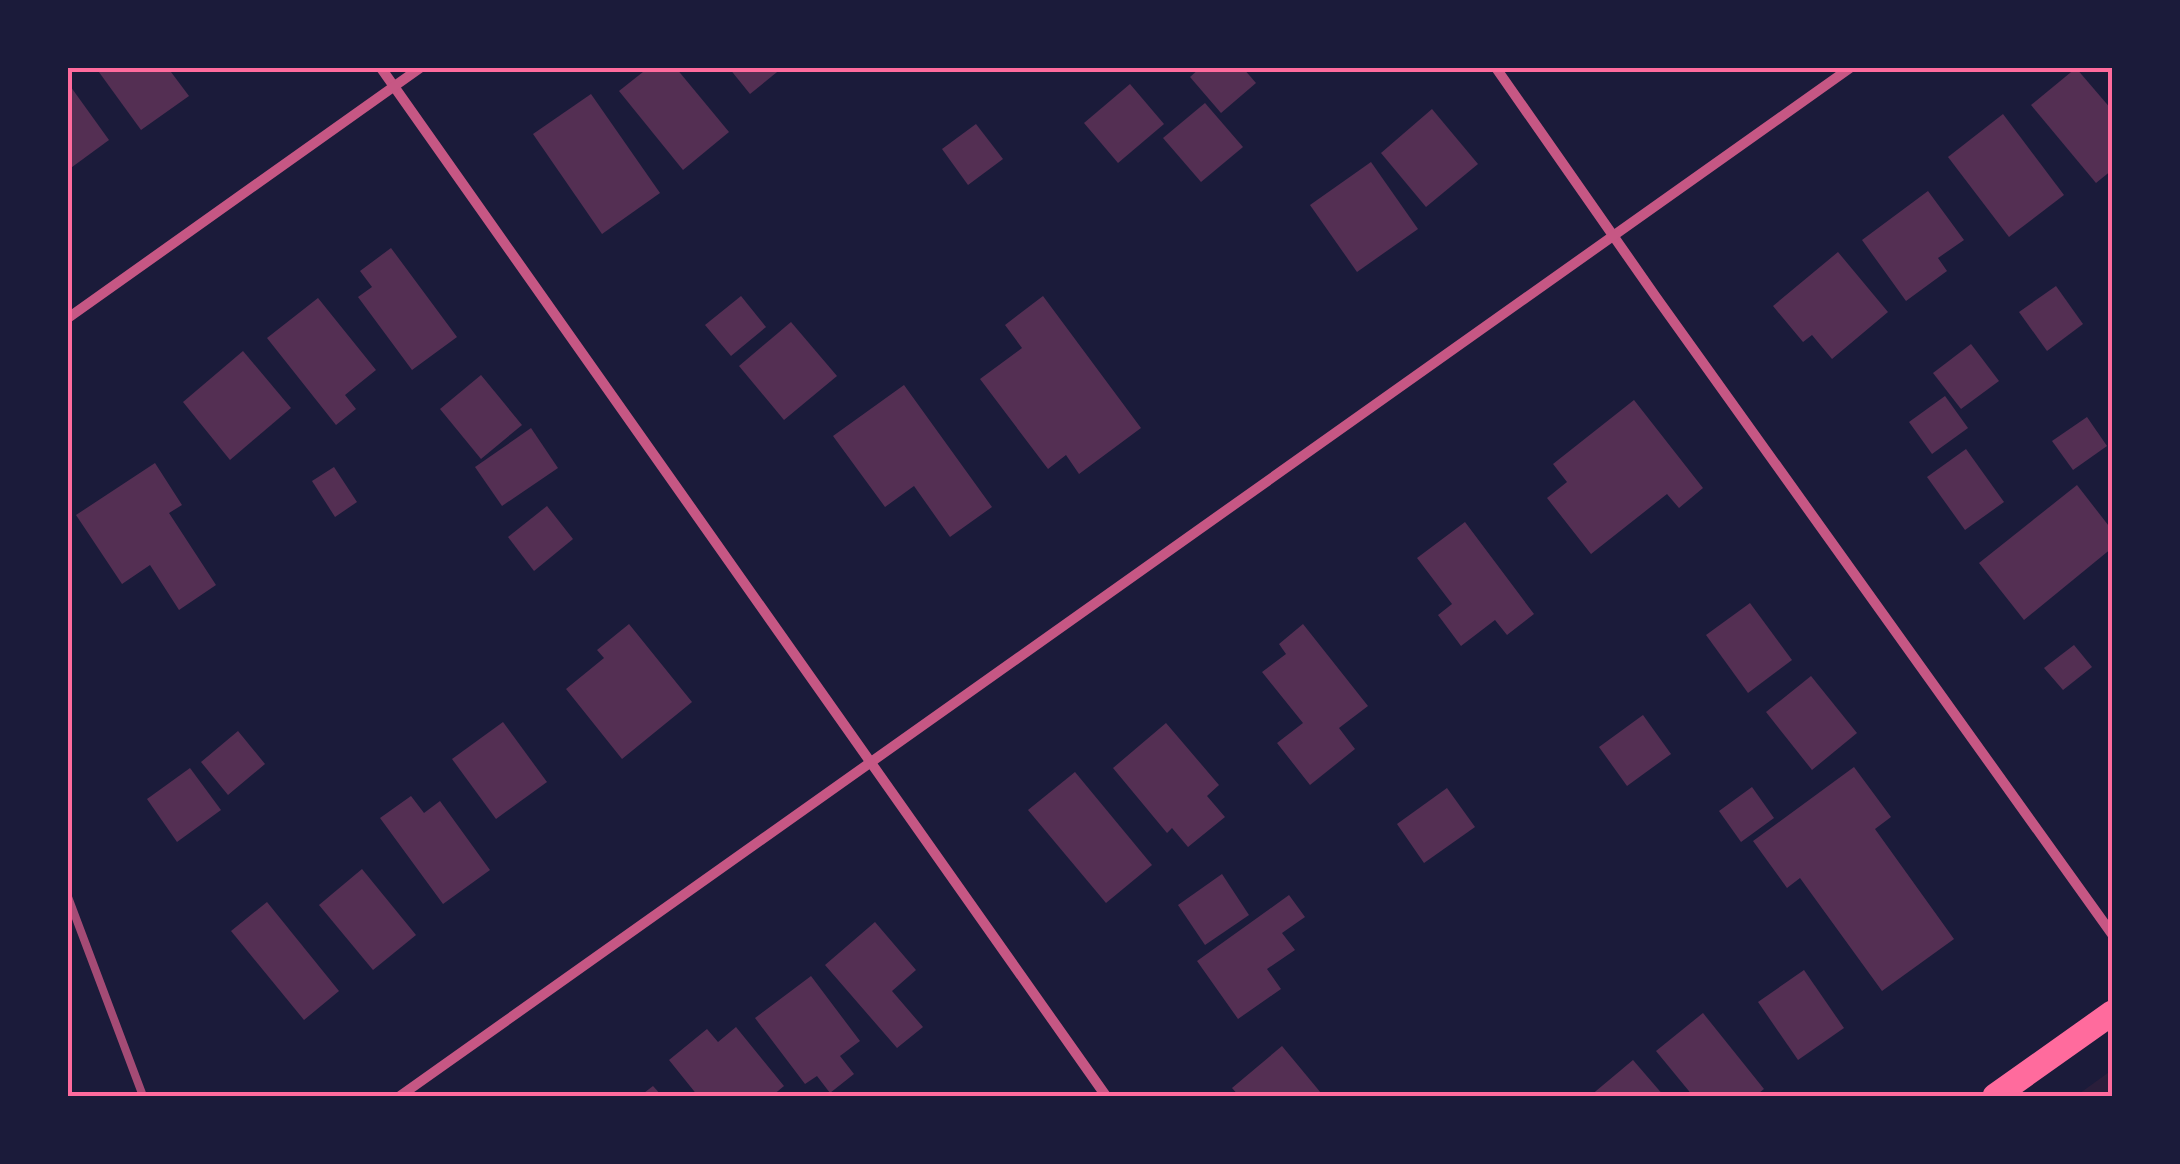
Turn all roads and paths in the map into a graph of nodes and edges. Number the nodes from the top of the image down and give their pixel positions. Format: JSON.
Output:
{"nodes":[{"id":1,"x":382,"y":68,"type":"edge"},
{"id":2,"x":420,"y":68,"type":"edge"},
{"id":3,"x":1496,"y":68,"type":"edge"},
{"id":4,"x":1850,"y":68,"type":"edge"},
{"id":5,"x":394,"y":86,"type":"junction"},
{"id":6,"x":1614,"y":235,"type":"junction"},
{"id":7,"x":68,"y":318,"type":"edge"},
{"id":8,"x":869,"y":761,"type":"junction"},
{"id":9,"x":2112,"y":934,"type":"edge"},
{"id":10,"x":2112,"y":1013,"type":"edge"},
{"id":11,"x":400,"y":1096,"type":"edge"},
{"id":12,"x":1106,"y":1096,"type":"edge"},
{"id":13,"x":1995,"y":1096,"type":"edge"}],
"edges":[{"from":1,"to":5,"type":"street"},
{"from":2,"to":5,"type":"street"},
{"from":3,"to":6,"type":"street"},
{"from":4,"to":6,"type":"street"},
{"from":5,"to":7,"type":"street"},
{"from":5,"to":8,"type":"street"},
{"from":6,"to":8,"type":"street"},
{"from":6,"to":9,"type":"street"},
{"from":8,"to":11,"type":"street"},
{"from":8,"to":12,"type":"street"},
{"from":10,"to":13,"type":"main road"}]}
